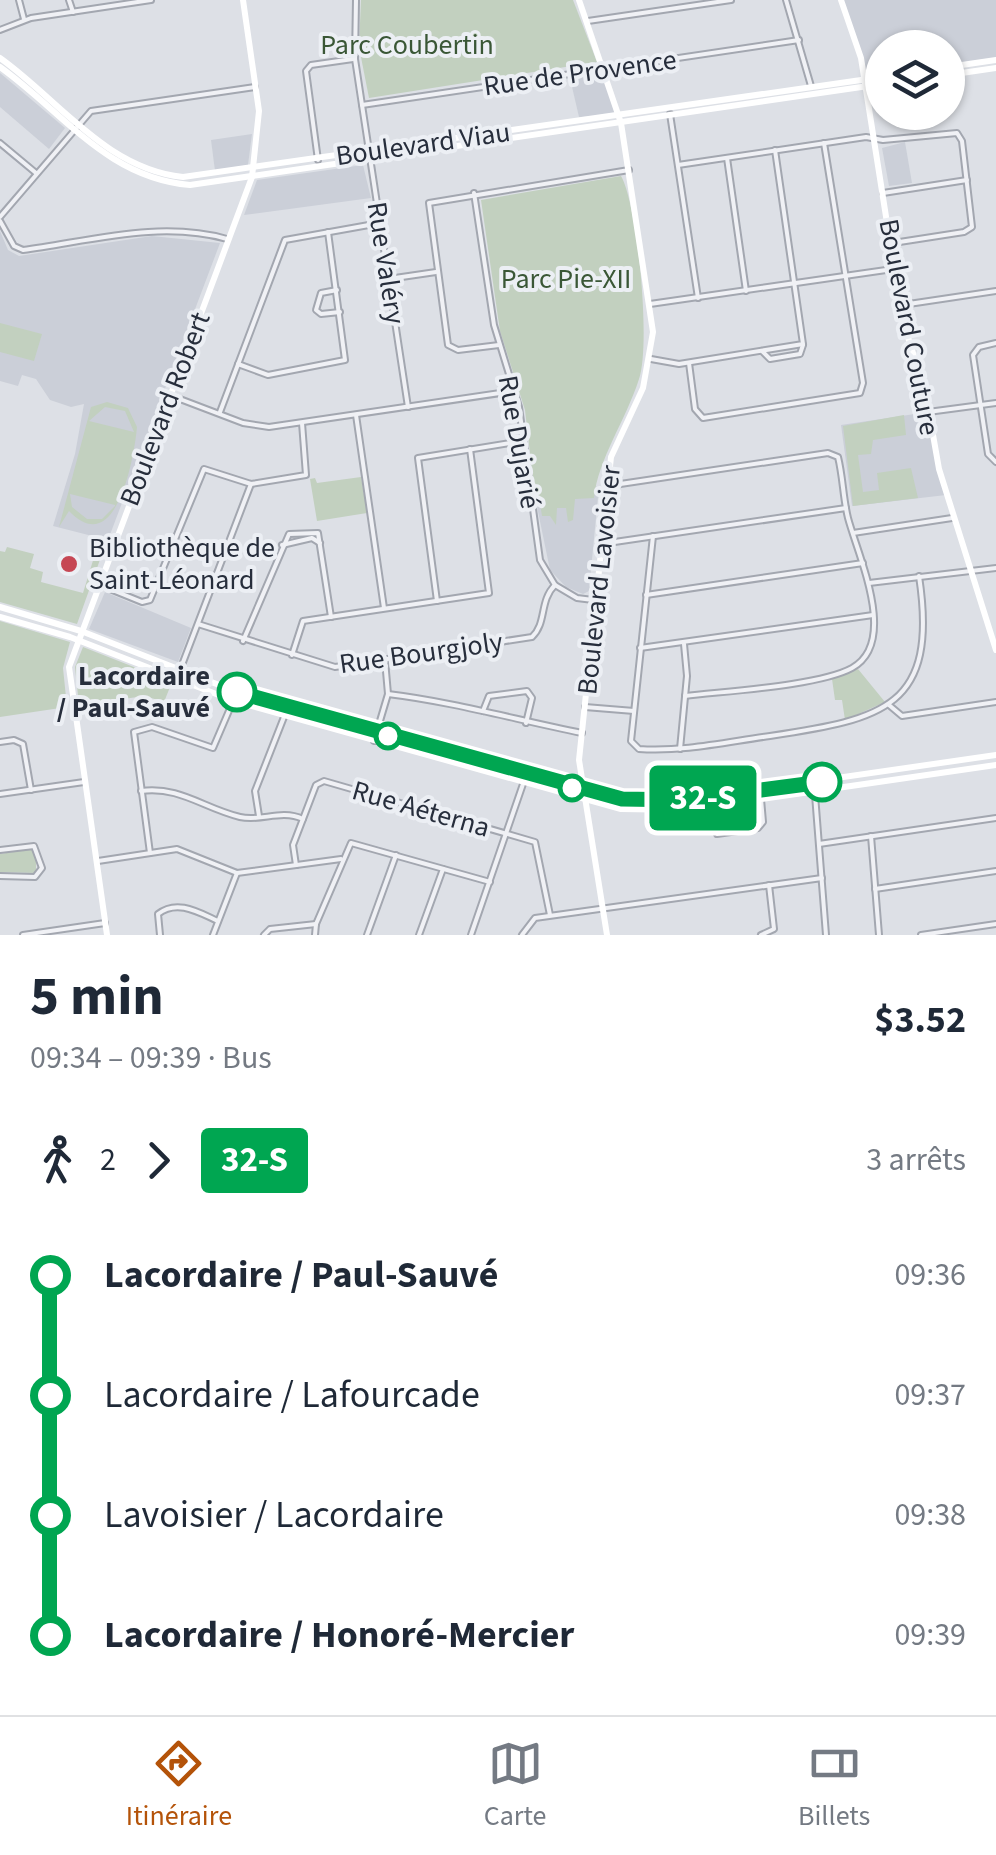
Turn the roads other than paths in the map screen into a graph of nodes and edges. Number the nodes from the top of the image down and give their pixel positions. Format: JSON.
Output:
{"nodes":[{"id":1,"x":19,"y":0,"type":"edge"},
{"id":2,"x":69,"y":0,"type":"edge"},
{"id":3,"x":147,"y":0,"type":"edge"},
{"id":4,"x":243,"y":0,"type":"edge"},
{"id":5,"x":356,"y":0,"type":"edge"},
{"id":6,"x":579,"y":0,"type":"edge"},
{"id":7,"x":730,"y":0,"type":"edge"},
{"id":8,"x":786,"y":0,"type":"edge"},
{"id":9,"x":841,"y":0,"type":"edge"},
{"id":10,"x":73,"y":12,"type":"junction"},
{"id":11,"x":24,"y":20,"type":"junction"},
{"id":12,"x":588,"y":21,"type":"junction"},
{"id":13,"x":0,"y":30,"type":"edge"},
{"id":14,"x":799,"y":40,"type":"junction"},
{"id":15,"x":0,"y":58,"type":"edge"},
{"id":16,"x":355,"y":59,"type":"junction"},
{"id":17,"x":996,"y":60,"type":"edge"},
{"id":18,"x":965,"y":65,"type":"edge"},
{"id":19,"x":0,"y":67,"type":"edge"},
{"id":20,"x":996,"y":68,"type":"edge"},
{"id":21,"x":606,"y":69,"type":"junction"},
{"id":22,"x":965,"y":73,"type":"edge"},
{"id":23,"x":865,"y":80,"type":"edge"},
{"id":24,"x":865,"y":83,"type":"edge"},
{"id":25,"x":256,"y":86,"type":"junction"},
{"id":26,"x":812,"y":91,"type":"junction"},
{"id":27,"x":362,"y":105,"type":"junction"},
{"id":28,"x":670,"y":112,"type":"junction"},
{"id":29,"x":620,"y":119,"type":"junction"},
{"id":30,"x":76,"y":127,"type":"junction"},
{"id":31,"x":873,"y":130,"type":"edge"},
{"id":32,"x":874,"y":139,"type":"junction"},
{"id":33,"x":0,"y":143,"type":"edge"},
{"id":34,"x":824,"y":143,"type":"junction"},
{"id":35,"x":775,"y":150,"type":"junction"},
{"id":36,"x":370,"y":156,"type":"junction"},
{"id":37,"x":727,"y":158,"type":"junction"},
{"id":38,"x":318,"y":160,"type":"junction"},
{"id":39,"x":678,"y":165,"type":"junction"},
{"id":40,"x":629,"y":170,"type":"junction"},
{"id":41,"x":36,"y":172,"type":"junction"},
{"id":42,"x":252,"y":173,"type":"junction"},
{"id":43,"x":967,"y":180,"type":"junction"},
{"id":44,"x":882,"y":192,"type":"junction"},
{"id":45,"x":474,"y":193,"type":"junction"},
{"id":46,"x":0,"y":219,"type":"edge"},
{"id":47,"x":380,"y":223,"type":"junction"},
{"id":48,"x":328,"y":232,"type":"junction"},
{"id":49,"x":229,"y":240,"type":"junction"},
{"id":50,"x":890,"y":244,"type":"junction"},
{"id":51,"x":894,"y":268,"type":"junction"},
{"id":52,"x":436,"y":272,"type":"junction"},
{"id":53,"x":844,"y":276,"type":"junction"},
{"id":54,"x":388,"y":279,"type":"junction"},
{"id":55,"x":794,"y":284,"type":"junction"},
{"id":56,"x":337,"y":290,"type":"junction"},
{"id":57,"x":746,"y":290,"type":"junction"},
{"id":58,"x":996,"y":291,"type":"edge"},
{"id":59,"x":698,"y":298,"type":"junction"},
{"id":60,"x":650,"y":304,"type":"junction"},
{"id":61,"x":900,"y":305,"type":"junction"},
{"id":62,"x":340,"y":312,"type":"junction"},
{"id":63,"x":996,"y":343,"type":"edge"},
{"id":64,"x":803,"y":344,"type":"junction"},
{"id":65,"x":499,"y":345,"type":"junction"},
{"id":66,"x":762,"y":350,"type":"junction"},
{"id":67,"x":651,"y":359,"type":"junction"},
{"id":68,"x":689,"y":362,"type":"junction"},
{"id":69,"x":238,"y":364,"type":"junction"},
{"id":70,"x":514,"y":391,"type":"junction"},
{"id":71,"x":170,"y":395,"type":"junction"},
{"id":72,"x":996,"y":402,"type":"edge"},
{"id":73,"x":980,"y":405,"type":"junction"},
{"id":74,"x":408,"y":408,"type":"junction"},
{"id":75,"x":928,"y":412,"type":"junction"},
{"id":76,"x":220,"y":414,"type":"junction"},
{"id":77,"x":356,"y":415,"type":"junction"},
{"id":78,"x":302,"y":424,"type":"junction"},
{"id":79,"x":522,"y":441,"type":"junction"},
{"id":80,"x":470,"y":449,"type":"junction"},
{"id":81,"x":996,"y":462,"type":"edge"},
{"id":82,"x":252,"y":484,"type":"junction"},
{"id":83,"x":607,"y":486,"type":"junction"},
{"id":84,"x":846,"y":508,"type":"junction"},
{"id":85,"x":954,"y":518,"type":"junction"},
{"id":86,"x":853,"y":533,"type":"junction"},
{"id":87,"x":653,"y":536,"type":"junction"},
{"id":88,"x":320,"y":543,"type":"junction"},
{"id":89,"x":601,"y":544,"type":"junction"},
{"id":90,"x":281,"y":545,"type":"junction"},
{"id":91,"x":863,"y":563,"type":"junction"},
{"id":92,"x":996,"y":568,"type":"edge"},
{"id":93,"x":971,"y":571,"type":"junction"},
{"id":94,"x":919,"y":576,"type":"junction"},
{"id":95,"x":869,"y":583,"type":"junction"},
{"id":96,"x":99,"y":584,"type":"junction"},
{"id":97,"x":555,"y":586,"type":"junction"},
{"id":98,"x":646,"y":595,"type":"junction"},
{"id":99,"x":595,"y":600,"type":"junction"},
{"id":100,"x":437,"y":602,"type":"junction"},
{"id":101,"x":0,"y":607,"type":"edge"},
{"id":102,"x":384,"y":609,"type":"junction"},
{"id":103,"x":873,"y":615,"type":"junction"},
{"id":104,"x":0,"y":617,"type":"edge"},
{"id":105,"x":331,"y":617,"type":"junction"},
{"id":106,"x":198,"y":624,"type":"junction"},
{"id":107,"x":80,"y":635,"type":"junction"},
{"id":108,"x":243,"y":642,"type":"junction"},
{"id":109,"x":684,"y":643,"type":"junction"},
{"id":110,"x":640,"y":648,"type":"junction"},
{"id":111,"x":996,"y":650,"type":"edge"},
{"id":112,"x":292,"y":656,"type":"junction"},
{"id":113,"x":385,"y":660,"type":"junction"},
{"id":114,"x":178,"y":674,"type":"junction"},
{"id":115,"x":237,"y":692,"type":"junction"},
{"id":116,"x":388,"y":694,"type":"junction"},
{"id":117,"x":685,"y":696,"type":"junction"},
{"id":118,"x":234,"y":701,"type":"junction"},
{"id":119,"x":996,"y":702,"type":"edge"},
{"id":120,"x":889,"y":705,"type":"junction"},
{"id":121,"x":288,"y":707,"type":"junction"},
{"id":122,"x":585,"y":707,"type":"junction"},
{"id":123,"x":484,"y":711,"type":"junction"},
{"id":124,"x":634,"y":712,"type":"junction"},
{"id":125,"x":285,"y":716,"type":"junction"},
{"id":126,"x":526,"y":723,"type":"junction"},
{"id":127,"x":582,"y":733,"type":"junction"},
{"id":128,"x":375,"y":737,"type":"junction"},
{"id":129,"x":0,"y":742,"type":"edge"},
{"id":130,"x":680,"y":749,"type":"junction"},
{"id":131,"x":996,"y":755,"type":"edge"},
{"id":132,"x":996,"y":764,"type":"edge"},
{"id":133,"x":526,"y":775,"type":"junction"},
{"id":134,"x":84,"y":782,"type":"junction"},
{"id":135,"x":524,"y":784,"type":"junction"},
{"id":136,"x":815,"y":787,"type":"junction"},
{"id":137,"x":31,"y":790,"type":"junction"},
{"id":138,"x":582,"y":790,"type":"junction"},
{"id":139,"x":141,"y":791,"type":"junction"},
{"id":140,"x":0,"y":794,"type":"edge"},
{"id":141,"x":761,"y":799,"type":"junction"},
{"id":142,"x":584,"y":802,"type":"junction"},
{"id":143,"x":709,"y":807,"type":"junction"},
{"id":144,"x":258,"y":816,"type":"junction"},
{"id":145,"x":303,"y":818,"type":"junction"},
{"id":146,"x":994,"y":818,"type":"edge"},
{"id":147,"x":996,"y":830,"type":"edge"},
{"id":148,"x":509,"y":834,"type":"junction"},
{"id":149,"x":871,"y":836,"type":"junction"},
{"id":150,"x":819,"y":844,"type":"junction"},
{"id":151,"x":0,"y":850,"type":"edge"},
{"id":152,"x":150,"y":853,"type":"junction"},
{"id":153,"x":396,"y":855,"type":"junction"},
{"id":154,"x":341,"y":859,"type":"junction"},
{"id":155,"x":96,"y":861,"type":"junction"},
{"id":156,"x":296,"y":865,"type":"junction"},
{"id":157,"x":443,"y":868,"type":"junction"},
{"id":158,"x":996,"y":870,"type":"edge"},
{"id":159,"x":237,"y":874,"type":"junction"},
{"id":160,"x":0,"y":876,"type":"edge"},
{"id":161,"x":822,"y":878,"type":"junction"},
{"id":162,"x":490,"y":882,"type":"junction"},
{"id":163,"x":769,"y":885,"type":"junction"},
{"id":164,"x":875,"y":889,"type":"junction"},
{"id":165,"x":601,"y":908,"type":"junction"},
{"id":166,"x":550,"y":916,"type":"junction"},
{"id":167,"x":218,"y":921,"type":"junction"},
{"id":168,"x":105,"y":923,"type":"junction"},
{"id":169,"x":316,"y":924,"type":"junction"},
{"id":170,"x":996,"y":924,"type":"edge"},
{"id":171,"x":23,"y":935,"type":"edge"},
{"id":172,"x":107,"y":935,"type":"edge"},
{"id":173,"x":160,"y":935,"type":"edge"},
{"id":174,"x":213,"y":935,"type":"edge"},
{"id":175,"x":264,"y":935,"type":"edge"},
{"id":176,"x":315,"y":935,"type":"edge"},
{"id":177,"x":367,"y":935,"type":"edge"},
{"id":178,"x":420,"y":935,"type":"edge"},
{"id":179,"x":471,"y":935,"type":"edge"},
{"id":180,"x":522,"y":935,"type":"edge"},
{"id":181,"x":607,"y":935,"type":"edge"},
{"id":182,"x":762,"y":935,"type":"edge"},
{"id":183,"x":826,"y":935,"type":"edge"},
{"id":184,"x":879,"y":935,"type":"edge"},
{"id":185,"x":921,"y":935,"type":"edge"}],
"edges":[{"from":1,"to":11,"type":"street"},
{"from":2,"to":10,"type":"street"},
{"from":3,"to":10,"type":"street"},
{"from":4,"to":25,"type":"main road","name":"Boulevard Robert"},
{"from":5,"to":16,"type":"street","name":"Rue Valéry"},
{"from":6,"to":12,"type":"main road","name":"Boulevard Lavoisier"},
{"from":7,"to":12,"type":"street"},
{"from":8,"to":14,"type":"street"},
{"from":9,"to":23,"type":"main road","name":"Boulevard Couture"},
{"from":10,"to":11,"type":"street"},
{"from":11,"to":13,"type":"street"},
{"from":12,"to":21,"type":"main road","name":"Boulevard Lavoisier"},
{"from":14,"to":21,"type":"street","name":"Rue de Provence"},
{"from":14,"to":26,"type":"street"},
{"from":15,"to":30,"type":"main road","name":"Boulevard Viau"},
{"from":16,"to":27,"type":"street","name":"Rue Valéry"},
{"from":16,"to":38,"type":"street"},
{"from":17,"to":18,"type":"main road"},
{"from":19,"to":30,"type":"main road","name":"Boulevard Viau"},
{"from":20,"to":22,"type":"main road"},
{"from":21,"to":27,"type":"street","name":"Rue de Provence"},
{"from":21,"to":29,"type":"main road","name":"Boulevard Lavoisier"},
{"from":24,"to":26,"type":"main road","name":"Boulevard Viau"},
{"from":25,"to":30,"type":"street"},
{"from":25,"to":42,"type":"main road","name":"Boulevard Robert"},
{"from":26,"to":28,"type":"main road","name":"Boulevard Viau"},
{"from":27,"to":36,"type":"street","name":"Rue Valéry"},
{"from":28,"to":29,"type":"main road","name":"Boulevard Viau"},
{"from":28,"to":39,"type":"street"},
{"from":29,"to":36,"type":"main road","name":"Boulevard Viau"},
{"from":29,"to":40,"type":"main road","name":"Boulevard Lavoisier"},
{"from":30,"to":41,"type":"street"},
{"from":30,"to":42,"type":"main road","name":"Boulevard Viau"},
{"from":31,"to":32,"type":"main road","name":"Boulevard Couture"},
{"from":32,"to":34,"type":"street"},
{"from":32,"to":43,"type":"street"},
{"from":32,"to":44,"type":"main road","name":"Boulevard Couture"},
{"from":33,"to":41,"type":"street"},
{"from":34,"to":35,"type":"street"},
{"from":34,"to":53,"type":"street"},
{"from":35,"to":37,"type":"street"},
{"from":35,"to":55,"type":"street"},
{"from":36,"to":38,"type":"main road","name":"Boulevard Viau"},
{"from":36,"to":42,"type":"main road","name":"Boulevard Viau"},
{"from":36,"to":47,"type":"street","name":"Rue Valéry"},
{"from":37,"to":39,"type":"street"},
{"from":37,"to":57,"type":"street"},
{"from":38,"to":42,"type":"main road","name":"Boulevard Viau"},
{"from":39,"to":59,"type":"street"},
{"from":40,"to":45,"type":"street"},
{"from":40,"to":60,"type":"main road","name":"Boulevard Lavoisier"},
{"from":41,"to":46,"type":"street"},
{"from":42,"to":49,"type":"main road","name":"Boulevard Robert"},
{"from":43,"to":44,"type":"street"},
{"from":43,"to":50,"type":"street"},
{"from":44,"to":50,"type":"main road","name":"Boulevard Couture"},
{"from":45,"to":52,"type":"street"},
{"from":45,"to":65,"type":"street","name":"Rue Dujarié"},
{"from":46,"to":49,"type":"street"},
{"from":47,"to":48,"type":"street"},
{"from":47,"to":54,"type":"street","name":"Rue Valéry"},
{"from":48,"to":56,"type":"street"},
{"from":48,"to":69,"type":"street"},
{"from":49,"to":71,"type":"main road","name":"Boulevard Robert"},
{"from":50,"to":51,"type":"main road","name":"Boulevard Couture"},
{"from":51,"to":53,"type":"street"},
{"from":51,"to":61,"type":"main road","name":"Boulevard Couture"},
{"from":52,"to":54,"type":"street"},
{"from":52,"to":65,"type":"street"},
{"from":53,"to":55,"type":"street"},
{"from":53,"to":68,"type":"street"},
{"from":54,"to":74,"type":"street","name":"Rue Valéry"},
{"from":55,"to":57,"type":"street"},
{"from":55,"to":64,"type":"street"},
{"from":56,"to":62,"type":"street"},
{"from":56,"to":62,"type":"street"},
{"from":57,"to":59,"type":"street"},
{"from":58,"to":61,"type":"street"},
{"from":59,"to":60,"type":"street"},
{"from":60,"to":67,"type":"main road","name":"Boulevard Lavoisier"},
{"from":61,"to":75,"type":"main road","name":"Boulevard Couture"},
{"from":62,"to":69,"type":"street"},
{"from":63,"to":73,"type":"street"},
{"from":64,"to":66,"type":"street"},
{"from":64,"to":66,"type":"street"},
{"from":65,"to":70,"type":"street","name":"Rue Dujarié"},
{"from":66,"to":68,"type":"street"},
{"from":67,"to":68,"type":"street"},
{"from":67,"to":83,"type":"main road","name":"Boulevard Lavoisier"},
{"from":69,"to":76,"type":"street"},
{"from":70,"to":74,"type":"street"},
{"from":70,"to":79,"type":"street","name":"Rue Dujarié"},
{"from":71,"to":76,"type":"street"},
{"from":71,"to":96,"type":"main road","name":"Boulevard Robert"},
{"from":72,"to":73,"type":"street"},
{"from":73,"to":75,"type":"street"},
{"from":73,"to":81,"type":"street"},
{"from":74,"to":77,"type":"street"},
{"from":75,"to":85,"type":"main road","name":"Boulevard Couture"},
{"from":76,"to":78,"type":"street"},
{"from":77,"to":78,"type":"street"},
{"from":77,"to":102,"type":"street"},
{"from":78,"to":82,"type":"street"},
{"from":79,"to":80,"type":"street"},
{"from":79,"to":97,"type":"street","name":"Rue Dujarié"},
{"from":80,"to":100,"type":"street"},
{"from":80,"to":100,"type":"street"},
{"from":82,"to":96,"type":"street"},
{"from":82,"to":106,"type":"street"},
{"from":83,"to":84,"type":"street"},
{"from":83,"to":89,"type":"main road","name":"Boulevard Lavoisier"},
{"from":84,"to":86,"type":"street"},
{"from":84,"to":87,"type":"street"},
{"from":85,"to":86,"type":"street"},
{"from":85,"to":93,"type":"main road","name":"Boulevard Couture"},
{"from":86,"to":91,"type":"street"},
{"from":87,"to":89,"type":"street"},
{"from":87,"to":98,"type":"street"},
{"from":88,"to":90,"type":"street"},
{"from":88,"to":90,"type":"street"},
{"from":88,"to":105,"type":"street"},
{"from":89,"to":99,"type":"main road","name":"Boulevard Lavoisier"},
{"from":90,"to":108,"type":"street"},
{"from":91,"to":95,"type":"street"},
{"from":91,"to":98,"type":"street"},
{"from":92,"to":93,"type":"street"},
{"from":93,"to":94,"type":"street"},
{"from":93,"to":111,"type":"main road","name":"Boulevard Couture"},
{"from":94,"to":95,"type":"street"},
{"from":94,"to":120,"type":"street"},
{"from":95,"to":103,"type":"street"},
{"from":96,"to":107,"type":"main road","name":"Boulevard Robert"},
{"from":97,"to":99,"type":"street"},
{"from":97,"to":113,"type":"street","name":"Rue Bourgjoly"},
{"from":98,"to":110,"type":"street"},
{"from":99,"to":122,"type":"main road","name":"Boulevard Lavoisier"},
{"from":100,"to":102,"type":"street"},
{"from":101,"to":107,"type":"main road"},
{"from":102,"to":105,"type":"street"},
{"from":103,"to":109,"type":"street"},
{"from":103,"to":117,"type":"street"},
{"from":104,"to":107,"type":"main road"},
{"from":105,"to":112,"type":"street"},
{"from":106,"to":108,"type":"street","name":"Rue Bourgjoly"},
{"from":106,"to":114,"type":"street"},
{"from":107,"to":114,"type":"main road"},
{"from":107,"to":134,"type":"main road","name":"Boulevard Robert"},
{"from":108,"to":112,"type":"street","name":"Rue Bourgjoly"},
{"from":109,"to":110,"type":"street"},
{"from":109,"to":117,"type":"street"},
{"from":110,"to":124,"type":"street"},
{"from":112,"to":113,"type":"street","name":"Rue Bourgjoly"},
{"from":113,"to":116,"type":"street"},
{"from":114,"to":115,"type":"main road"},
{"from":114,"to":118,"type":"main road"},
{"from":115,"to":118,"type":"street"},
{"from":115,"to":121,"type":"main road"},
{"from":116,"to":123,"type":"street"},
{"from":116,"to":128,"type":"street"},
{"from":117,"to":130,"type":"street"},
{"from":118,"to":125,"type":"main road"},
{"from":118,"to":139,"type":"street"},
{"from":119,"to":120,"type":"street"},
{"from":120,"to":130,"type":"street"},
{"from":121,"to":125,"type":"street"},
{"from":121,"to":128,"type":"main road"},
{"from":122,"to":124,"type":"street"},
{"from":122,"to":127,"type":"main road","name":"Boulevard Lavoisier"},
{"from":123,"to":126,"type":"street"},
{"from":123,"to":126,"type":"street"},
{"from":124,"to":130,"type":"street"},
{"from":125,"to":128,"type":"main road"},
{"from":125,"to":144,"type":"street"},
{"from":126,"to":127,"type":"street"},
{"from":127,"to":138,"type":"main road","name":"Boulevard Lavoisier"},
{"from":128,"to":133,"type":"main road"},
{"from":128,"to":135,"type":"main road"},
{"from":129,"to":137,"type":"street"},
{"from":131,"to":136,"type":"main road"},
{"from":132,"to":136,"type":"main road"},
{"from":133,"to":135,"type":"street"},
{"from":133,"to":138,"type":"main road"},
{"from":134,"to":137,"type":"street"},
{"from":134,"to":155,"type":"main road","name":"Boulevard Robert"},
{"from":135,"to":142,"type":"main road"},
{"from":135,"to":148,"type":"street"},
{"from":136,"to":138,"type":"main road"},
{"from":136,"to":141,"type":"main road"},
{"from":136,"to":150,"type":"street"},
{"from":137,"to":140,"type":"street"},
{"from":138,"to":142,"type":"main road","name":"Boulevard Lavoisier"},
{"from":139,"to":144,"type":"street"},
{"from":139,"to":152,"type":"street"},
{"from":141,"to":143,"type":"main road"},
{"from":141,"to":143,"type":"street"},
{"from":142,"to":143,"type":"main road"},
{"from":142,"to":165,"type":"main road","name":"Boulevard Lavoisier"},
{"from":144,"to":145,"type":"street"},
{"from":145,"to":148,"type":"street","name":"Rue Aéterna"},
{"from":145,"to":156,"type":"street","name":"Rue Aéterna"},
{"from":146,"to":147,"type":"street"},
{"from":146,"to":149,"type":"street"},
{"from":148,"to":162,"type":"street"},
{"from":148,"to":166,"type":"street","name":"Rue Aéterna"},
{"from":149,"to":150,"type":"street"},
{"from":149,"to":164,"type":"street"},
{"from":150,"to":161,"type":"street"},
{"from":151,"to":160,"type":"street"},
{"from":152,"to":155,"type":"street"},
{"from":152,"to":159,"type":"street"},
{"from":153,"to":154,"type":"street"},
{"from":153,"to":157,"type":"street"},
{"from":153,"to":177,"type":"street"},
{"from":154,"to":156,"type":"street"},
{"from":154,"to":169,"type":"street"},
{"from":155,"to":168,"type":"main road","name":"Boulevard Robert"},
{"from":156,"to":159,"type":"street"},
{"from":157,"to":162,"type":"street"},
{"from":157,"to":178,"type":"street"},
{"from":158,"to":164,"type":"street"},
{"from":159,"to":167,"type":"street"},
{"from":161,"to":163,"type":"street"},
{"from":161,"to":183,"type":"street"},
{"from":162,"to":179,"type":"street"},
{"from":163,"to":165,"type":"street"},
{"from":163,"to":182,"type":"street"},
{"from":164,"to":184,"type":"street"},
{"from":165,"to":166,"type":"street"},
{"from":165,"to":181,"type":"main road","name":"Boulevard Lavoisier"},
{"from":166,"to":180,"type":"street"},
{"from":167,"to":173,"type":"street"},
{"from":167,"to":174,"type":"street"},
{"from":168,"to":171,"type":"street"},
{"from":168,"to":172,"type":"main road","name":"Boulevard Robert"},
{"from":169,"to":175,"type":"street"},
{"from":169,"to":176,"type":"street"},
{"from":170,"to":185,"type":"street"}]}
